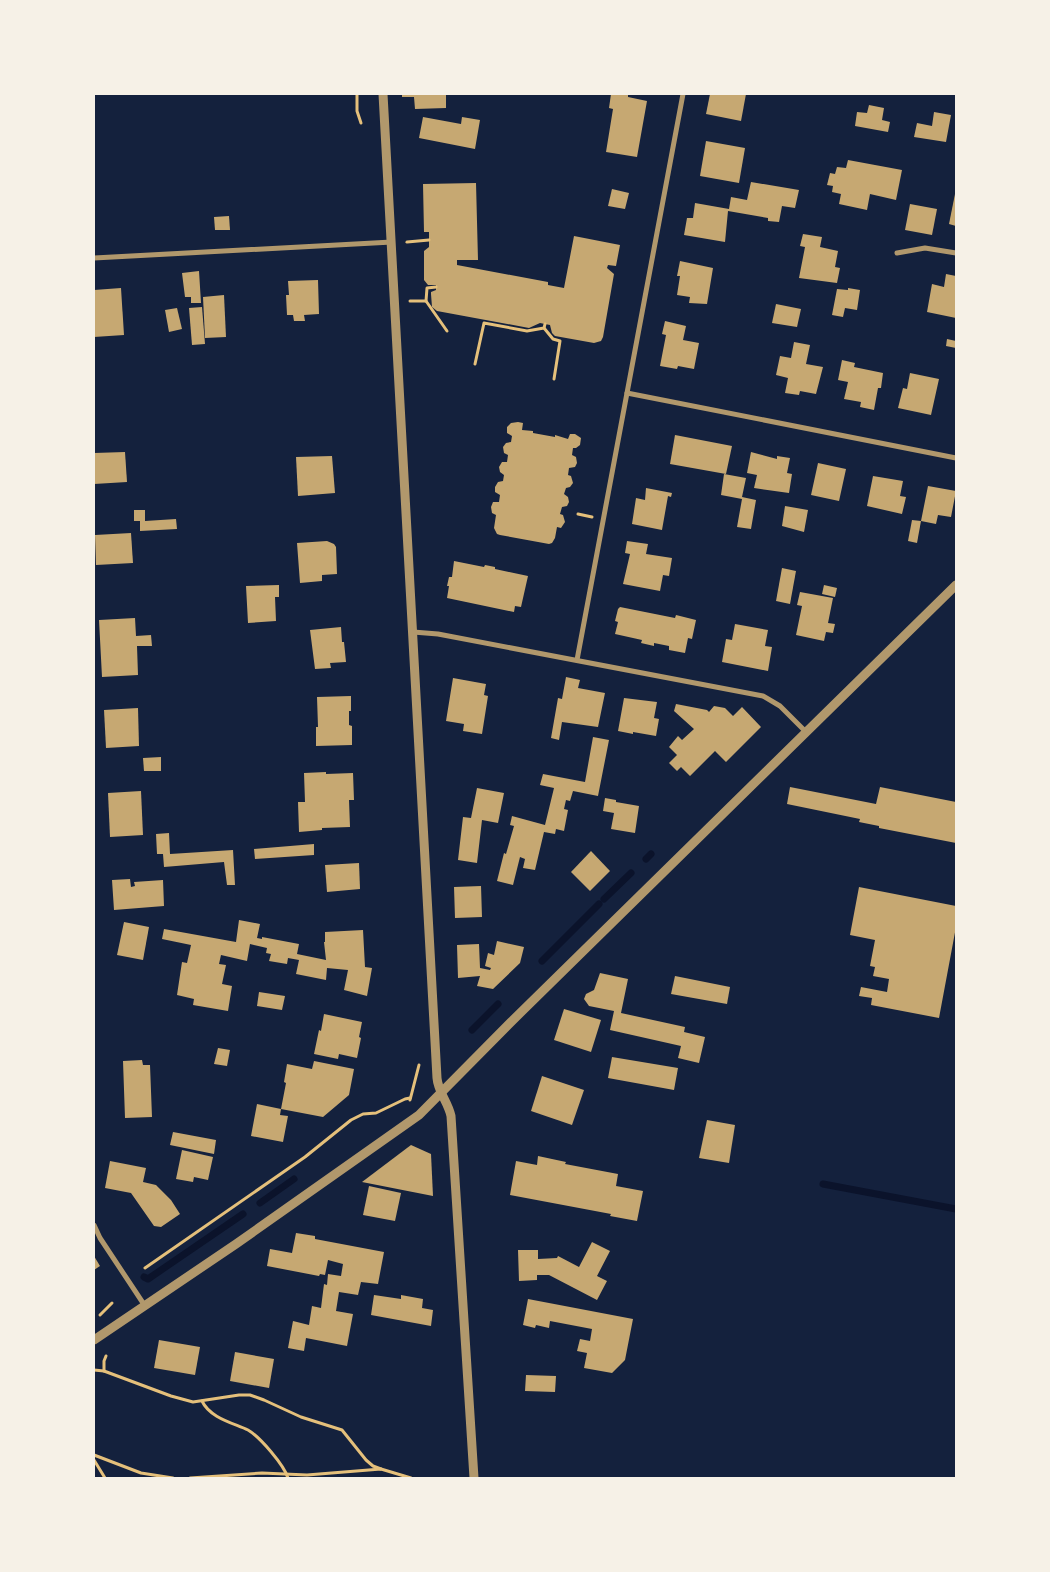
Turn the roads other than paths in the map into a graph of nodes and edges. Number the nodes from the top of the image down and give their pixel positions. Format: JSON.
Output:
{"nodes":[{"id":1,"x":383,"y":94,"type":"edge"},
{"id":2,"x":683,"y":94,"type":"edge"},
{"id":3,"x":392,"y":242,"type":"junction"},
{"id":4,"x":897,"y":253,"type":"dead end"},
{"id":5,"x":956,"y":253,"type":"edge"},
{"id":6,"x":94,"y":258,"type":"edge"},
{"id":7,"x":627,"y":393,"type":"junction"},
{"id":8,"x":956,"y":458,"type":"edge"},
{"id":9,"x":956,"y":585,"type":"edge"},
{"id":10,"x":413,"y":632,"type":"junction"},
{"id":11,"x":577,"y":660,"type":"junction"},
{"id":12,"x":806,"y":732,"type":"junction"},
{"id":13,"x":440,"y":1093,"type":"junction"},
{"id":14,"x":94,"y":1225,"type":"edge"},
{"id":15,"x":144,"y":1306,"type":"junction"},
{"id":16,"x":94,"y":1340,"type":"edge"},
{"id":17,"x":474,"y":1478,"type":"edge"}],
"edges":[{"from":1,"to":3,"type":"street"},
{"from":2,"to":7,"type":"street"},
{"from":3,"to":6,"type":"street"},
{"from":3,"to":10,"type":"street"},
{"from":4,"to":5,"type":"street"},
{"from":7,"to":8,"type":"street"},
{"from":7,"to":11,"type":"street"},
{"from":9,"to":12,"type":"street"},
{"from":10,"to":11,"type":"street"},
{"from":10,"to":13,"type":"street"},
{"from":11,"to":12,"type":"street"},
{"from":12,"to":13,"type":"street"},
{"from":13,"to":15,"type":"street"},
{"from":13,"to":17,"type":"street"},
{"from":14,"to":15,"type":"street"},
{"from":15,"to":16,"type":"street"}]}
